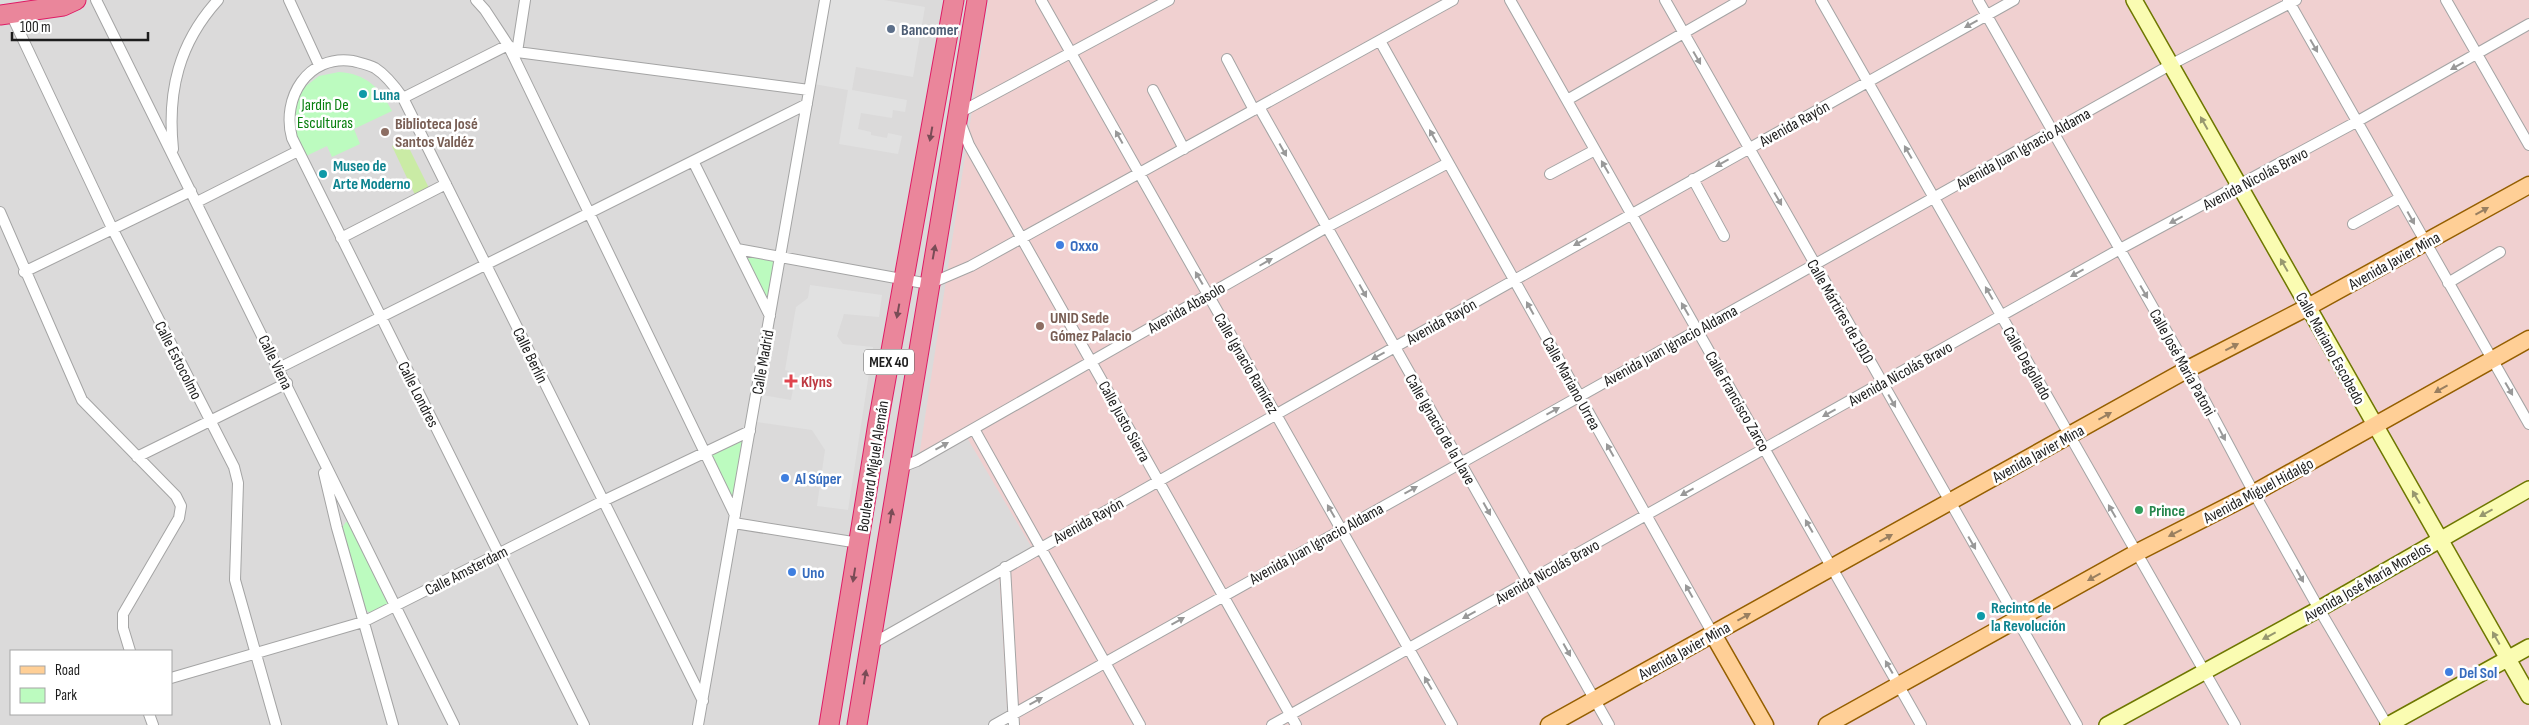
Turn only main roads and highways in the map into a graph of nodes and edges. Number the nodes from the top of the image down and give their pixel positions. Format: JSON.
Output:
{"nodes":[{"id":1,"x":49,"y":0,"type":"edge"},
{"id":2,"x":76,"y":0,"type":"edge"},
{"id":3,"x":954,"y":0,"type":"edge"},
{"id":4,"x":977,"y":0,"type":"edge"},
{"id":5,"x":2134,"y":0,"type":"edge"},
{"id":6,"x":33,"y":11,"type":"junction"},
{"id":7,"x":6,"y":15,"type":"edge"},
{"id":8,"x":948,"y":41,"type":"junction"},
{"id":9,"x":957,"y":114,"type":"junction"},
{"id":10,"x":2529,"y":185,"type":"edge"},
{"id":11,"x":2308,"y":307,"type":"junction"},
{"id":12,"x":2529,"y":339,"type":"edge"},
{"id":13,"x":2375,"y":426,"type":"junction"},
{"id":14,"x":2529,"y":489,"type":"edge"},
{"id":15,"x":2440,"y":539,"type":"junction"},
{"id":16,"x":1713,"y":634,"type":"junction"},
{"id":17,"x":2529,"y":647,"type":"edge"},
{"id":18,"x":2508,"y":659,"type":"junction"},
{"id":19,"x":2529,"y":696,"type":"edge"},
{"id":20,"x":829,"y":725,"type":"edge"},
{"id":21,"x":857,"y":725,"type":"edge"},
{"id":22,"x":1549,"y":725,"type":"edge"},
{"id":23,"x":1765,"y":725,"type":"edge"},
{"id":24,"x":1827,"y":725,"type":"edge"},
{"id":25,"x":2107,"y":725,"type":"edge"},
{"id":26,"x":2387,"y":725,"type":"edge"}],
"edges":[{"from":1,"to":6,"type":"highway"},
{"from":2,"to":6,"type":"highway"},
{"from":3,"to":8,"type":"highway","name":"Boulevard Miguel Alemán","number":"MEX 40"},
{"from":4,"to":9,"type":"highway","name":"Boulevard Miguel Alemán","number":"MEX 40"},
{"from":11,"to":5,"type":"main road","name":"Calle Mariano Escobedo","one_way":true},
{"from":6,"to":7,"type":"highway"},
{"from":8,"to":9,"type":"highway"},
{"from":8,"to":20,"type":"highway","name":"Boulevard Miguel Alemán","number":"MEX 40","one_way":true},
{"from":21,"to":9,"type":"highway","name":"Boulevard Miguel Alemán","number":"MEX 40","one_way":true},
{"from":11,"to":10,"type":"main road","name":"Avenida Javier Mina","one_way":true},
{"from":11,"to":13,"type":"main road","name":"Calle Mariano Escobedo"},
{"from":16,"to":11,"type":"main road","name":"Avenida Javier Mina","one_way":true},
{"from":12,"to":13,"type":"main road","name":"Avenida Miguel Hidalgo","one_way":true},
{"from":15,"to":13,"type":"main road","name":"Calle Mariano Escobedo","one_way":true},
{"from":13,"to":24,"type":"main road","name":"Avenida Miguel Hidalgo","one_way":true},
{"from":14,"to":15,"type":"main road","name":"Avenida José María Morelos","one_way":true},
{"from":18,"to":15,"type":"main road","name":"Calle Mariano Escobedo","one_way":true},
{"from":15,"to":25,"type":"main road","name":"Avenida José María Morelos","one_way":true},
{"from":16,"to":22,"type":"main road","name":"Avenida Javier Mina"},
{"from":16,"to":23,"type":"main road","name":"Calle Mariano Urrea"},
{"from":17,"to":18,"type":"main road"},
{"from":18,"to":19,"type":"main road","name":"Calle Mariano Escobedo"},
{"from":18,"to":26,"type":"main road"}]}
